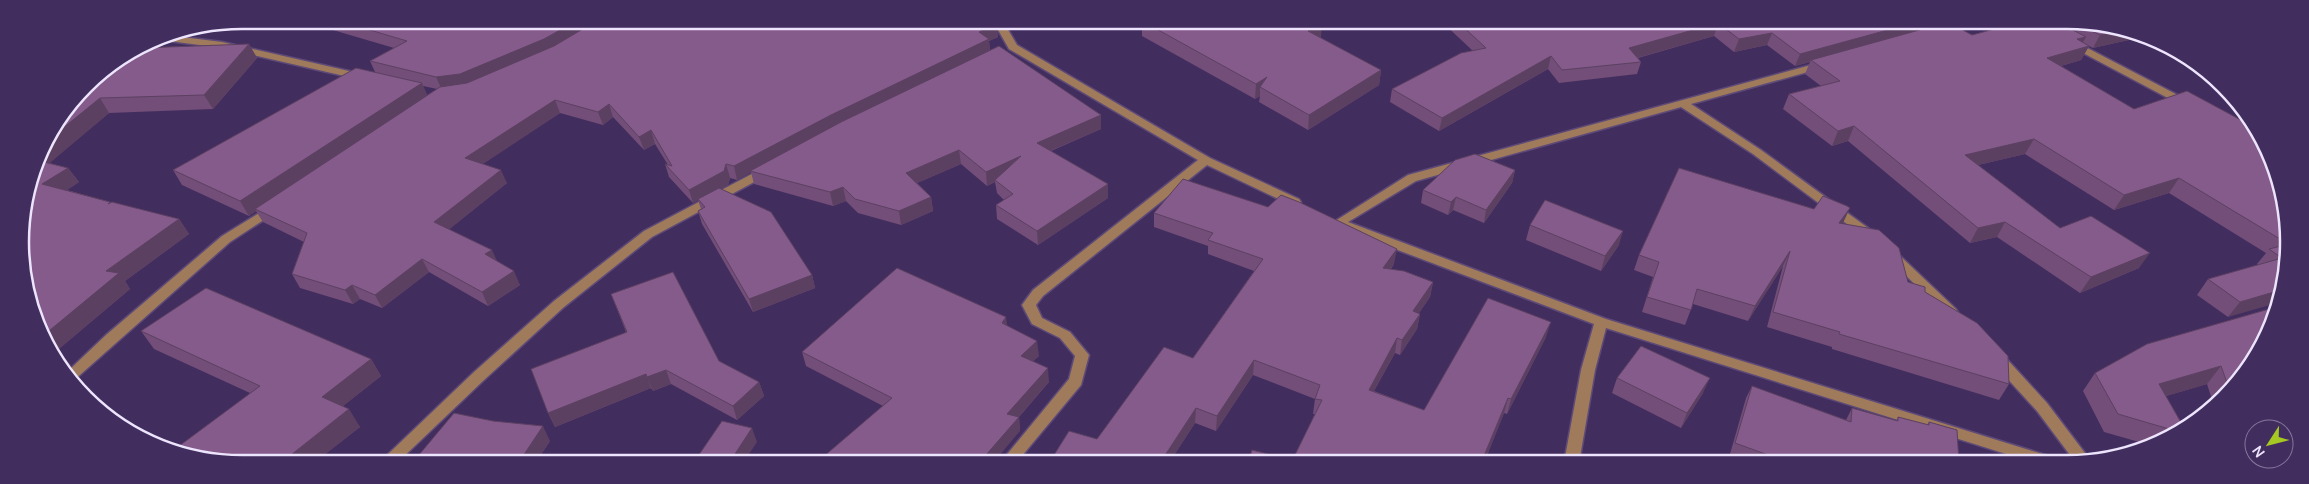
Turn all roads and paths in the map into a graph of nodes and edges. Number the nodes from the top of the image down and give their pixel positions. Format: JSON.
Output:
{"nodes":[{"id":1,"x":1001,"y":29,"type":"edge"},
{"id":2,"x":1949,"y":29,"type":"edge"},
{"id":3,"x":1935,"y":33,"type":"edge"},
{"id":4,"x":2060,"y":36,"type":"edge"},
{"id":5,"x":176,"y":39,"type":"edge"},
{"id":6,"x":1829,"y":62,"type":"edge"},
{"id":7,"x":375,"y":80,"type":"edge"},
{"id":8,"x":1683,"y":104,"type":"junction"},
{"id":9,"x":2200,"y":111,"type":"edge"},
{"id":10,"x":1206,"y":160,"type":"junction"},
{"id":11,"x":779,"y":164,"type":"edge"},
{"id":12,"x":280,"y":204,"type":"edge"},
{"id":13,"x":1303,"y":206,"type":"edge"},
{"id":14,"x":1601,"y":322,"type":"junction"},
{"id":15,"x":1964,"y":324,"type":"edge"},
{"id":16,"x":1990,"y":351,"type":"edge"},
{"id":17,"x":74,"y":373,"type":"edge"},
{"id":18,"x":396,"y":455,"type":"edge"},
{"id":19,"x":1014,"y":455,"type":"edge"},
{"id":20,"x":1572,"y":455,"type":"edge"},
{"id":21,"x":2023,"y":455,"type":"edge"},
{"id":22,"x":2078,"y":455,"type":"edge"}],
"edges":[{"from":1,"to":10,"type":"street"},
{"from":2,"to":3,"type":"street"},
{"from":4,"to":9,"type":"street"},
{"from":5,"to":7,"type":"street"},
{"from":6,"to":8,"type":"street"},
{"from":8,"to":14,"type":"street"},
{"from":8,"to":15,"type":"street"},
{"from":10,"to":13,"type":"street"},
{"from":10,"to":19,"type":"street"},
{"from":11,"to":18,"type":"street"},
{"from":12,"to":17,"type":"street"},
{"from":14,"to":20,"type":"street"},
{"from":14,"to":21,"type":"street"},
{"from":16,"to":22,"type":"street"}]}
